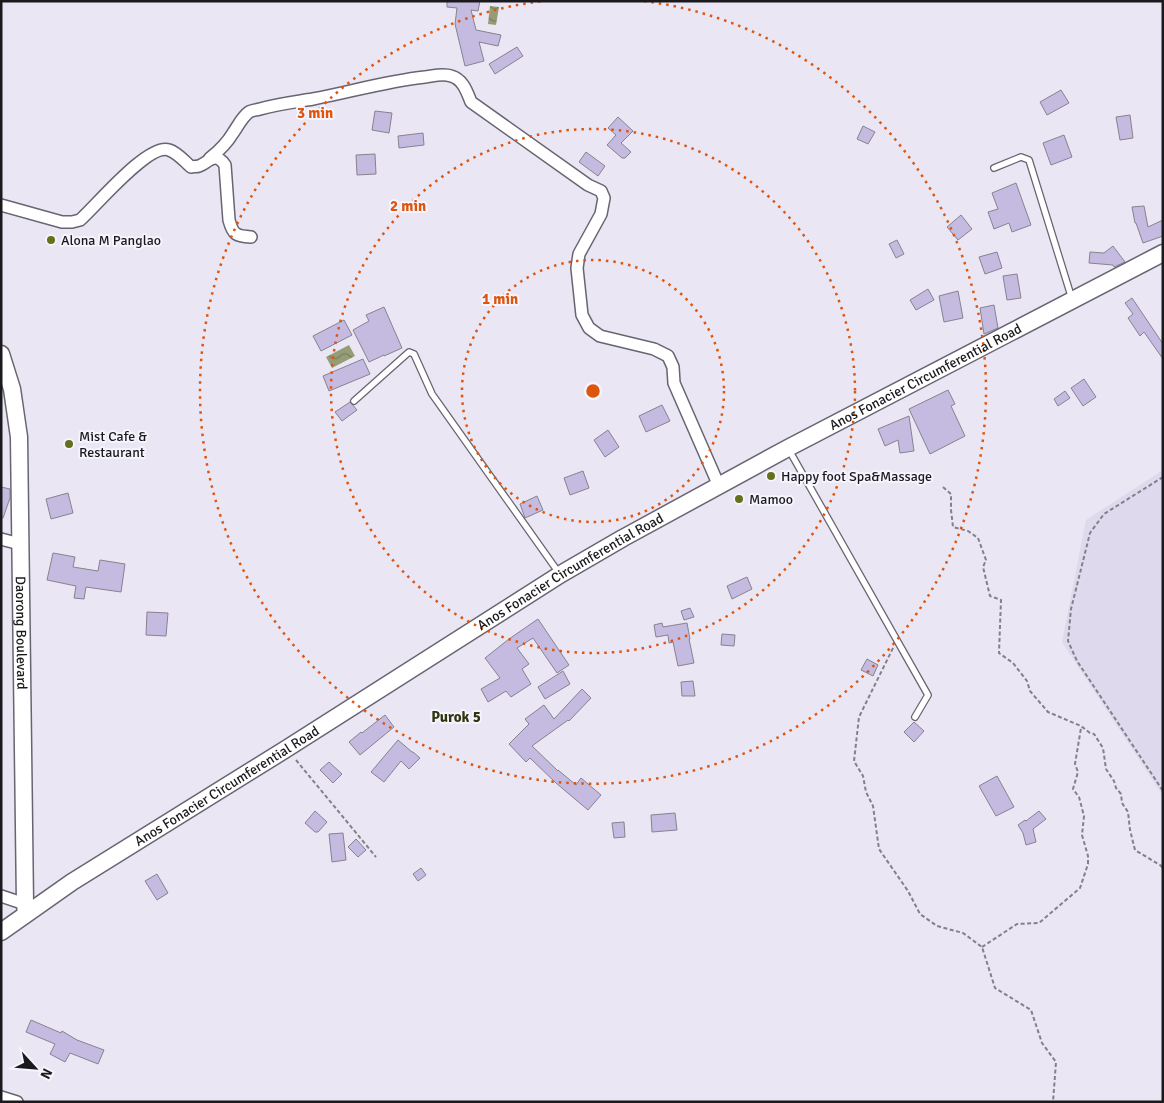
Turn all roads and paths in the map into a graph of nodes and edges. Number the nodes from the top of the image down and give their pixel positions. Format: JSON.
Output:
{"nodes":[{"id":1,"x":210,"y":158,"type":"junction"},
{"id":2,"x":994,"y":168,"type":"dead end"},
{"id":3,"x":1,"y":204,"type":"edge"},
{"id":4,"x":251,"y":237,"type":"dead end"},
{"id":5,"x":1163,"y":253,"type":"edge"},
{"id":6,"x":1072,"y":300,"type":"junction"},
{"id":7,"x":1,"y":354,"type":"edge"},
{"id":8,"x":354,"y":401,"type":"dead end"},
{"id":9,"x":788,"y":448,"type":"junction"},
{"id":10,"x":1163,"y":477,"type":"edge"},
{"id":11,"x":719,"y":486,"type":"junction"},
{"id":12,"x":943,"y":487,"type":"dead end"},
{"id":13,"x":1,"y":539,"type":"edge"},
{"id":14,"x":20,"y":544,"type":"junction"},
{"id":15,"x":561,"y":574,"type":"junction"},
{"id":16,"x":896,"y":641,"type":"junction"},
{"id":17,"x":915,"y":717,"type":"dead end"},
{"id":18,"x":1081,"y":726,"type":"junction"},
{"id":19,"x":286,"y":749,"type":"junction"},
{"id":20,"x":1163,"y":791,"type":"edge"},
{"id":21,"x":376,"y":857,"type":"dead end"},
{"id":22,"x":1163,"y":868,"type":"edge"},
{"id":23,"x":1,"y":896,"type":"edge"},
{"id":24,"x":25,"y":909,"type":"junction"},
{"id":25,"x":1,"y":932,"type":"edge"},
{"id":26,"x":982,"y":947,"type":"junction"},
{"id":27,"x":1,"y":1097,"type":"edge"},
{"id":28,"x":17,"y":1102,"type":"edge"},
{"id":29,"x":1053,"y":1102,"type":"edge"}],
"edges":[{"from":1,"to":3,"type":"street"},
{"from":1,"to":4,"type":"street"},
{"from":1,"to":11,"type":"street"},
{"from":2,"to":6,"type":"lane"},
{"from":5,"to":6,"type":"main road","name":"Anos Fonacier Circumferential Road"},
{"from":6,"to":9,"type":"main road","name":"Anos Fonacier Circumferential Road"},
{"from":7,"to":14,"type":"main road","name":"Daorong Boulevard"},
{"from":8,"to":15,"type":"lane"},
{"from":9,"to":11,"type":"main road","name":"Anos Fonacier Circumferential Road"},
{"from":9,"to":16,"type":"lane"},
{"from":10,"to":20,"type":"path"},
{"from":11,"to":15,"type":"main road","name":"Anos Fonacier Circumferential Road"},
{"from":12,"to":18,"type":"path"},
{"from":13,"to":14,"type":"street"},
{"from":14,"to":24,"type":"main road","name":"Daorong Boulevard"},
{"from":15,"to":19,"type":"main road","name":"Anos Fonacier Circumferential Road"},
{"from":16,"to":17,"type":"lane"},
{"from":16,"to":26,"type":"path"},
{"from":18,"to":22,"type":"path"},
{"from":18,"to":26,"type":"path"},
{"from":19,"to":21,"type":"path"},
{"from":19,"to":24,"type":"main road","name":"Anos Fonacier Circumferential Road"},
{"from":23,"to":24,"type":"street"},
{"from":24,"to":25,"type":"main road","name":"Anos Fonacier Circumferential Road"},
{"from":26,"to":29,"type":"path"},
{"from":27,"to":28,"type":"street"}]}
